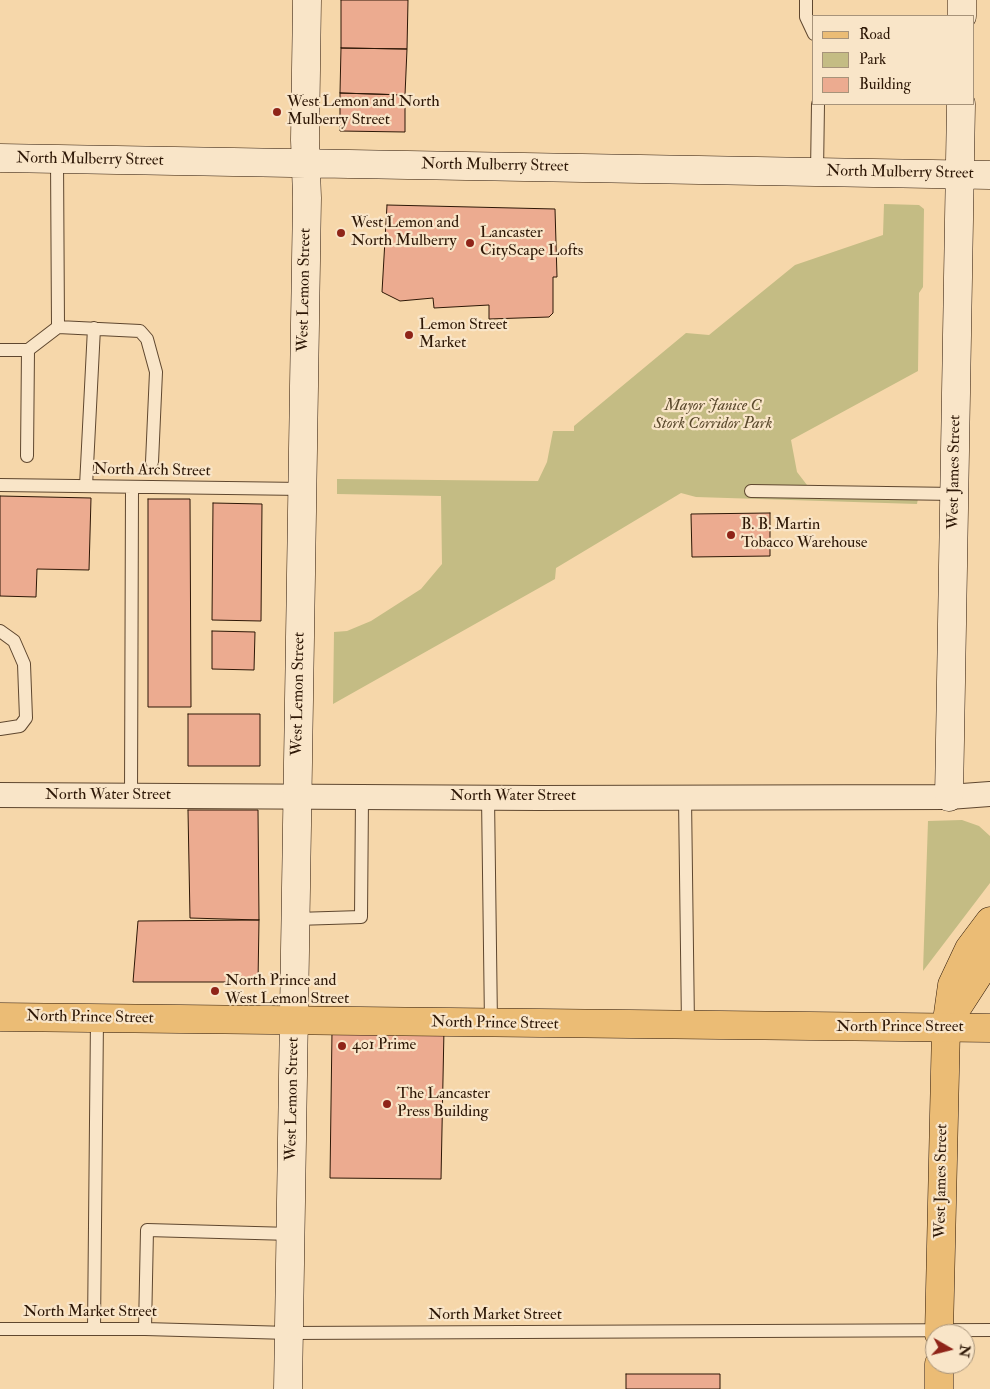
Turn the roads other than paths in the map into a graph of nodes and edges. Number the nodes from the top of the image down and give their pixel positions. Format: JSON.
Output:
{"nodes":[{"id":1,"x":307,"y":0,"type":"edge"},
{"id":2,"x":806,"y":0,"type":"edge"},
{"id":3,"x":962,"y":0,"type":"edge"},
{"id":4,"x":962,"y":15,"type":"edge"},
{"id":5,"x":812,"y":30,"type":"edge"},
{"id":6,"x":818,"y":105,"type":"edge"},
{"id":7,"x":961,"y":105,"type":"edge"},
{"id":8,"x":0,"y":158,"type":"edge"},
{"id":9,"x":57,"y":159,"type":"junction"},
{"id":10,"x":305,"y":163,"type":"junction"},
{"id":11,"x":817,"y":172,"type":"junction"},
{"id":12,"x":960,"y":174,"type":"junction"},
{"id":13,"x":990,"y":175,"type":"edge"},
{"id":14,"x":58,"y":327,"type":"junction"},
{"id":15,"x":94,"y":328,"type":"junction"},
{"id":16,"x":0,"y":350,"type":"edge"},
{"id":17,"x":28,"y":350,"type":"junction"},
{"id":18,"x":27,"y":456,"type":"dead end"},
{"id":19,"x":152,"y":462,"type":"dead end"},
{"id":20,"x":0,"y":485,"type":"edge"},
{"id":21,"x":86,"y":486,"type":"junction"},
{"id":22,"x":132,"y":487,"type":"junction"},
{"id":23,"x":303,"y":489,"type":"junction"},
{"id":24,"x":751,"y":491,"type":"dead end"},
{"id":25,"x":955,"y":494,"type":"junction"},
{"id":26,"x":0,"y":631,"type":"edge"},
{"id":27,"x":0,"y":729,"type":"edge"},
{"id":28,"x":990,"y":794,"type":"edge"},
{"id":29,"x":0,"y":795,"type":"edge"},
{"id":30,"x":131,"y":796,"type":"junction"},
{"id":31,"x":298,"y":797,"type":"junction"},
{"id":32,"x":362,"y":797,"type":"junction"},
{"id":33,"x":488,"y":797,"type":"junction"},
{"id":34,"x":949,"y":797,"type":"junction"},
{"id":35,"x":685,"y":798,"type":"junction"},
{"id":36,"x":990,"y":812,"type":"edge"},
{"id":37,"x":296,"y":918,"type":"junction"},
{"id":38,"x":990,"y":921,"type":"edge"},
{"id":39,"x":990,"y":958,"type":"edge"},
{"id":40,"x":0,"y":1017,"type":"edge"},
{"id":41,"x":97,"y":1018,"type":"junction"},
{"id":42,"x":294,"y":1021,"type":"junction"},
{"id":43,"x":491,"y":1024,"type":"junction"},
{"id":44,"x":688,"y":1026,"type":"junction"},
{"id":45,"x":946,"y":1028,"type":"junction"},
{"id":46,"x":990,"y":1028,"type":"edge"},
{"id":47,"x":291,"y":1234,"type":"junction"},
{"id":48,"x":939,"y":1324,"type":"edge"},
{"id":49,"x":94,"y":1328,"type":"junction"},
{"id":50,"x":0,"y":1329,"type":"edge"},
{"id":51,"x":145,"y":1329,"type":"junction"},
{"id":52,"x":990,"y":1330,"type":"edge"},
{"id":53,"x":975,"y":1331,"type":"edge"},
{"id":54,"x":925,"y":1332,"type":"edge"},
{"id":55,"x":289,"y":1333,"type":"junction"},
{"id":56,"x":939,"y":1374,"type":"edge"},
{"id":57,"x":288,"y":1389,"type":"edge"},
{"id":58,"x":939,"y":1389,"type":"edge"}],
"edges":[{"from":1,"to":10,"type":"street","name":"West Lemon Street"},
{"from":2,"to":5,"type":"lane"},
{"from":3,"to":4,"type":"street"},
{"from":6,"to":11,"type":"lane"},
{"from":7,"to":12,"type":"street","name":"West James Street"},
{"from":8,"to":9,"type":"street","name":"North Mulberry Street"},
{"from":9,"to":10,"type":"street","name":"North Mulberry Street"},
{"from":9,"to":14,"type":"lane"},
{"from":10,"to":11,"type":"street","name":"North Mulberry Street"},
{"from":10,"to":23,"type":"street","name":"West Lemon Street"},
{"from":11,"to":12,"type":"street","name":"North Mulberry Street"},
{"from":12,"to":13,"type":"street","name":"North Mulberry Street"},
{"from":12,"to":25,"type":"street","name":"West James Street"},
{"from":14,"to":15,"type":"lane"},
{"from":14,"to":17,"type":"lane"},
{"from":15,"to":19,"type":"lane"},
{"from":15,"to":21,"type":"lane"},
{"from":16,"to":17,"type":"lane"},
{"from":17,"to":18,"type":"lane"},
{"from":20,"to":21,"type":"lane","name":"North Arch Street"},
{"from":21,"to":22,"type":"lane","name":"North Arch Street"},
{"from":22,"to":23,"type":"lane","name":"North Arch Street"},
{"from":22,"to":30,"type":"lane"},
{"from":23,"to":31,"type":"street","name":"West Lemon Street"},
{"from":24,"to":25,"type":"lane"},
{"from":25,"to":34,"type":"street","name":"West James Street"},
{"from":26,"to":27,"type":"lane"},
{"from":28,"to":34,"type":"street","name":"North Water Street"},
{"from":29,"to":30,"type":"street","name":"North Water Street"},
{"from":30,"to":31,"type":"street","name":"North Water Street"},
{"from":31,"to":32,"type":"street","name":"North Water Street"},
{"from":31,"to":37,"type":"street","name":"West Lemon Street"},
{"from":32,"to":33,"type":"street","name":"North Water Street"},
{"from":32,"to":37,"type":"lane"},
{"from":33,"to":35,"type":"street","name":"North Water Street"},
{"from":33,"to":43,"type":"lane"},
{"from":34,"to":35,"type":"street","name":"North Water Street"},
{"from":34,"to":36,"type":"street"},
{"from":35,"to":44,"type":"lane"},
{"from":37,"to":42,"type":"street","name":"West Lemon Street"},
{"from":38,"to":45,"type":"main road","name":"West James Street"},
{"from":39,"to":45,"type":"main road"},
{"from":40,"to":41,"type":"main road","name":"North Prince Street"},
{"from":41,"to":42,"type":"main road","name":"North Prince Street"},
{"from":41,"to":49,"type":"lane"},
{"from":42,"to":43,"type":"main road","name":"North Prince Street"},
{"from":42,"to":47,"type":"street","name":"West Lemon Street"},
{"from":43,"to":44,"type":"main road","name":"North Prince Street"},
{"from":44,"to":45,"type":"main road","name":"North Prince Street"},
{"from":45,"to":46,"type":"main road","name":"North Prince Street"},
{"from":45,"to":48,"type":"main road","name":"West James Street"},
{"from":47,"to":51,"type":"lane"},
{"from":47,"to":55,"type":"street","name":"West Lemon Street"},
{"from":49,"to":50,"type":"lane","name":"North Market Street"},
{"from":49,"to":51,"type":"lane","name":"North Market Street"},
{"from":51,"to":55,"type":"lane","name":"North Market Street"},
{"from":52,"to":53,"type":"lane","name":"North Market Street"},
{"from":54,"to":55,"type":"lane","name":"North Market Street"},
{"from":55,"to":57,"type":"street","name":"West Lemon Street"},
{"from":56,"to":58,"type":"main road"}]}
